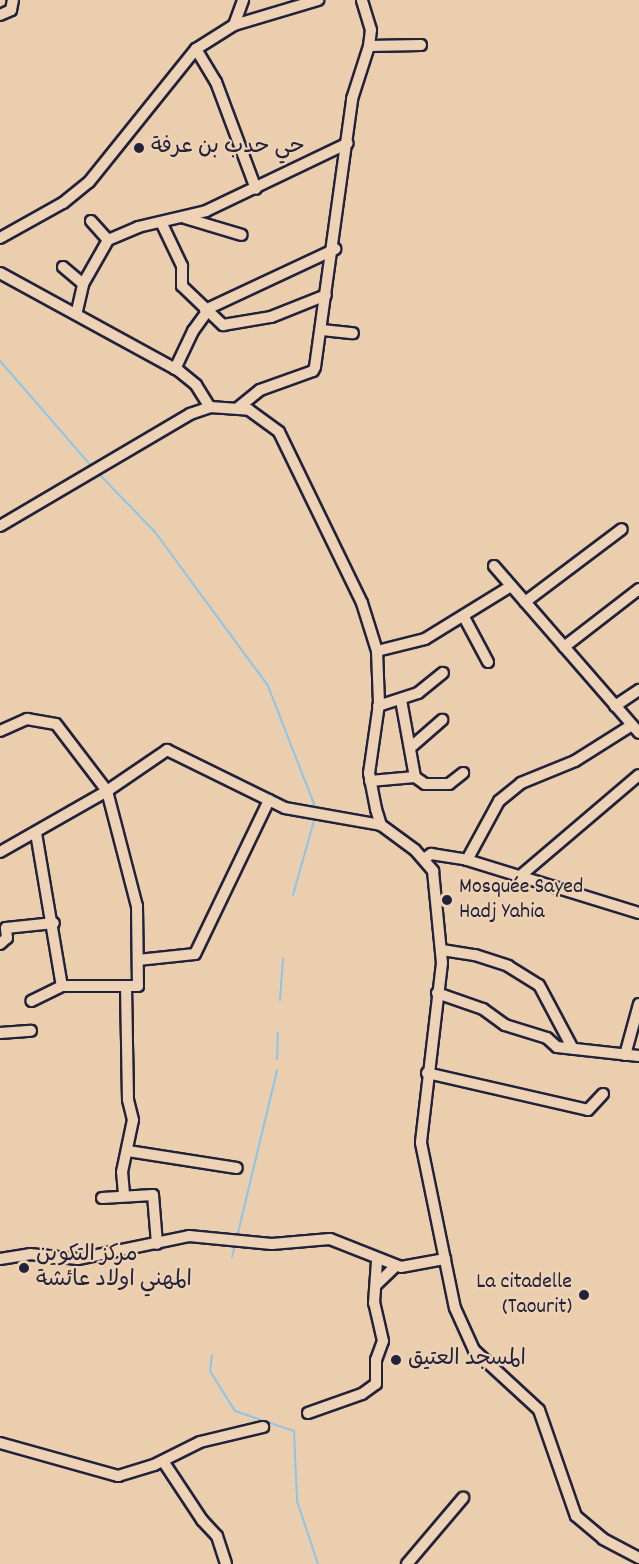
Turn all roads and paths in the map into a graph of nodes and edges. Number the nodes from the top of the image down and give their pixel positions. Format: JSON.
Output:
{"nodes":[{"id":1,"x":13,"y":0,"type":"edge"},
{"id":2,"x":243,"y":0,"type":"edge"},
{"id":3,"x":318,"y":0,"type":"edge"},
{"id":4,"x":362,"y":0,"type":"edge"},
{"id":5,"x":0,"y":15,"type":"edge"},
{"id":6,"x":234,"y":25,"type":"junction"},
{"id":7,"x":420,"y":45,"type":"dead end"},
{"id":8,"x":369,"y":46,"type":"junction"},
{"id":9,"x":196,"y":49,"type":"junction"},
{"id":10,"x":348,"y":143,"type":"junction"},
{"id":11,"x":256,"y":189,"type":"junction"},
{"id":12,"x":184,"y":218,"type":"junction"},
{"id":13,"x":91,"y":221,"type":"dead end"},
{"id":14,"x":162,"y":224,"type":"junction"},
{"id":15,"x":242,"y":235,"type":"dead end"},
{"id":16,"x":0,"y":238,"type":"edge"},
{"id":17,"x":108,"y":240,"type":"junction"},
{"id":18,"x":335,"y":249,"type":"junction"},
{"id":19,"x":63,"y":267,"type":"dead end"},
{"id":20,"x":0,"y":273,"type":"edge"},
{"id":21,"x":83,"y":284,"type":"junction"},
{"id":22,"x":326,"y":295,"type":"junction"},
{"id":23,"x":206,"y":311,"type":"junction"},
{"id":24,"x":77,"y":312,"type":"junction"},
{"id":25,"x":322,"y":330,"type":"junction"},
{"id":26,"x":353,"y":333,"type":"dead end"},
{"id":27,"x":175,"y":369,"type":"junction"},
{"id":28,"x":210,"y":407,"type":"junction"},
{"id":29,"x":239,"y":407,"type":"junction"},
{"id":30,"x":0,"y":526,"type":"edge"},
{"id":31,"x":622,"y":529,"type":"dead end"},
{"id":32,"x":494,"y":566,"type":"dead end"},
{"id":33,"x":511,"y":586,"type":"junction"},
{"id":34,"x":639,"y":590,"type":"edge"},
{"id":35,"x":525,"y":602,"type":"junction"},
{"id":36,"x":464,"y":617,"type":"junction"},
{"id":37,"x":564,"y":647,"type":"junction"},
{"id":38,"x":377,"y":651,"type":"junction"},
{"id":39,"x":488,"y":662,"type":"dead end"},
{"id":40,"x":443,"y":673,"type":"dead end"},
{"id":41,"x":639,"y":690,"type":"edge"},
{"id":42,"x":401,"y":700,"type":"junction"},
{"id":43,"x":378,"y":706,"type":"junction"},
{"id":44,"x":615,"y":706,"type":"junction"},
{"id":45,"x":0,"y":717,"type":"edge"},
{"id":46,"x":442,"y":720,"type":"dead end"},
{"id":47,"x":5,"y":728,"type":"edge"},
{"id":48,"x":636,"y":729,"type":"edge"},
{"id":49,"x":410,"y":748,"type":"junction"},
{"id":50,"x":463,"y":773,"type":"dead end"},
{"id":51,"x":639,"y":775,"type":"edge"},
{"id":52,"x":415,"y":777,"type":"junction"},
{"id":53,"x":370,"y":781,"type":"junction"},
{"id":54,"x":107,"y":791,"type":"junction"},
{"id":55,"x":268,"y":800,"type":"junction"},
{"id":56,"x":381,"y":825,"type":"junction"},
{"id":57,"x":36,"y":833,"type":"junction"},
{"id":58,"x":0,"y":852,"type":"edge"},
{"id":59,"x":424,"y":859,"type":"junction"},
{"id":60,"x":467,"y":860,"type":"junction"},
{"id":61,"x":519,"y":877,"type":"junction"},
{"id":62,"x":639,"y":913,"type":"edge"},
{"id":63,"x":54,"y":923,"type":"junction"},
{"id":64,"x":0,"y":944,"type":"edge"},
{"id":65,"x":442,"y":950,"type":"junction"},
{"id":66,"x":138,"y":960,"type":"junction"},
{"id":67,"x":62,"y":986,"type":"junction"},
{"id":68,"x":126,"y":986,"type":"junction"},
{"id":69,"x":437,"y":993,"type":"junction"},
{"id":70,"x":31,"y":1001,"type":"dead end"},
{"id":71,"x":639,"y":1004,"type":"edge"},
{"id":72,"x":31,"y":1031,"type":"dead end"},
{"id":73,"x":0,"y":1033,"type":"edge"},
{"id":74,"x":573,"y":1049,"type":"junction"},
{"id":75,"x":625,"y":1055,"type":"junction"},
{"id":76,"x":639,"y":1056,"type":"edge"},
{"id":77,"x":427,"y":1073,"type":"junction"},
{"id":78,"x":603,"y":1094,"type":"dead end"},
{"id":79,"x":128,"y":1151,"type":"junction"},
{"id":80,"x":237,"y":1168,"type":"dead end"},
{"id":81,"x":124,"y":1194,"type":"junction"},
{"id":82,"x":102,"y":1198,"type":"dead end"},
{"id":83,"x":157,"y":1244,"type":"junction"},
{"id":84,"x":0,"y":1259,"type":"edge"},
{"id":85,"x":445,"y":1259,"type":"junction"},
{"id":86,"x":377,"y":1261,"type":"junction"},
{"id":87,"x":396,"y":1266,"type":"junction"},
{"id":88,"x":376,"y":1285,"type":"junction"},
{"id":89,"x":308,"y":1413,"type":"dead end"},
{"id":90,"x":262,"y":1426,"type":"dead end"},
{"id":91,"x":0,"y":1443,"type":"edge"},
{"id":92,"x":163,"y":1461,"type":"junction"},
{"id":93,"x":463,"y":1498,"type":"dead end"},
{"id":94,"x":639,"y":1558,"type":"edge"},
{"id":95,"x":226,"y":1564,"type":"edge"},
{"id":96,"x":407,"y":1564,"type":"edge"}],
"edges":[{"from":1,"to":5,"type":"street"},
{"from":2,"to":6,"type":"street"},
{"from":3,"to":6,"type":"street"},
{"from":4,"to":8,"type":"street"},
{"from":6,"to":9,"type":"street"},
{"from":7,"to":8,"type":"street"},
{"from":8,"to":10,"type":"street"},
{"from":9,"to":11,"type":"street"},
{"from":9,"to":16,"type":"street"},
{"from":10,"to":11,"type":"street"},
{"from":10,"to":18,"type":"street"},
{"from":11,"to":12,"type":"street"},
{"from":12,"to":14,"type":"street"},
{"from":12,"to":15,"type":"street"},
{"from":13,"to":17,"type":"street"},
{"from":14,"to":17,"type":"street"},
{"from":14,"to":23,"type":"street"},
{"from":17,"to":21,"type":"street"},
{"from":18,"to":22,"type":"street"},
{"from":18,"to":23,"type":"street"},
{"from":19,"to":21,"type":"street"},
{"from":20,"to":24,"type":"street"},
{"from":21,"to":24,"type":"street"},
{"from":22,"to":23,"type":"street"},
{"from":22,"to":25,"type":"street"},
{"from":23,"to":27,"type":"street"},
{"from":24,"to":27,"type":"street"},
{"from":25,"to":26,"type":"street"},
{"from":25,"to":29,"type":"street"},
{"from":27,"to":28,"type":"street"},
{"from":28,"to":29,"type":"street"},
{"from":28,"to":30,"type":"street"},
{"from":29,"to":38,"type":"street"},
{"from":31,"to":35,"type":"street"},
{"from":32,"to":33,"type":"street"},
{"from":33,"to":35,"type":"street"},
{"from":33,"to":36,"type":"street"},
{"from":34,"to":37,"type":"street"},
{"from":35,"to":37,"type":"street"},
{"from":36,"to":38,"type":"street"},
{"from":36,"to":39,"type":"street"},
{"from":37,"to":44,"type":"street"},
{"from":38,"to":43,"type":"street"},
{"from":40,"to":42,"type":"street"},
{"from":41,"to":44,"type":"street"},
{"from":42,"to":43,"type":"street"},
{"from":42,"to":49,"type":"street"},
{"from":43,"to":53,"type":"street"},
{"from":44,"to":48,"type":"street"},
{"from":45,"to":47,"type":"street"},
{"from":46,"to":49,"type":"street"},
{"from":47,"to":54,"type":"street"},
{"from":48,"to":60,"type":"street"},
{"from":49,"to":52,"type":"street"},
{"from":50,"to":52,"type":"street"},
{"from":51,"to":61,"type":"street"},
{"from":52,"to":53,"type":"street"},
{"from":53,"to":56,"type":"street"},
{"from":54,"to":55,"type":"street"},
{"from":54,"to":57,"type":"street"},
{"from":54,"to":66,"type":"street"},
{"from":55,"to":56,"type":"street"},
{"from":55,"to":66,"type":"street"},
{"from":56,"to":59,"type":"street"},
{"from":57,"to":58,"type":"street"},
{"from":57,"to":63,"type":"street"},
{"from":59,"to":60,"type":"street"},
{"from":59,"to":65,"type":"street"},
{"from":60,"to":61,"type":"street"},
{"from":61,"to":62,"type":"street"},
{"from":63,"to":64,"type":"street"},
{"from":63,"to":67,"type":"street"},
{"from":65,"to":69,"type":"street"},
{"from":65,"to":74,"type":"street"},
{"from":66,"to":68,"type":"street"},
{"from":67,"to":68,"type":"street"},
{"from":67,"to":70,"type":"street"},
{"from":68,"to":79,"type":"street"},
{"from":69,"to":74,"type":"street"},
{"from":69,"to":77,"type":"street"},
{"from":71,"to":75,"type":"street"},
{"from":72,"to":73,"type":"street"},
{"from":74,"to":75,"type":"street"},
{"from":75,"to":76,"type":"street"},
{"from":77,"to":78,"type":"street"},
{"from":77,"to":85,"type":"street"},
{"from":79,"to":80,"type":"street"},
{"from":79,"to":81,"type":"street"},
{"from":81,"to":82,"type":"street"},
{"from":81,"to":83,"type":"street"},
{"from":83,"to":84,"type":"street"},
{"from":83,"to":86,"type":"street"},
{"from":85,"to":87,"type":"street"},
{"from":85,"to":94,"type":"street"},
{"from":86,"to":87,"type":"street"},
{"from":86,"to":88,"type":"street"},
{"from":87,"to":88,"type":"street"},
{"from":88,"to":89,"type":"street"},
{"from":90,"to":92,"type":"street"},
{"from":91,"to":92,"type":"street"},
{"from":92,"to":95,"type":"street"},
{"from":93,"to":96,"type":"street"}]}
